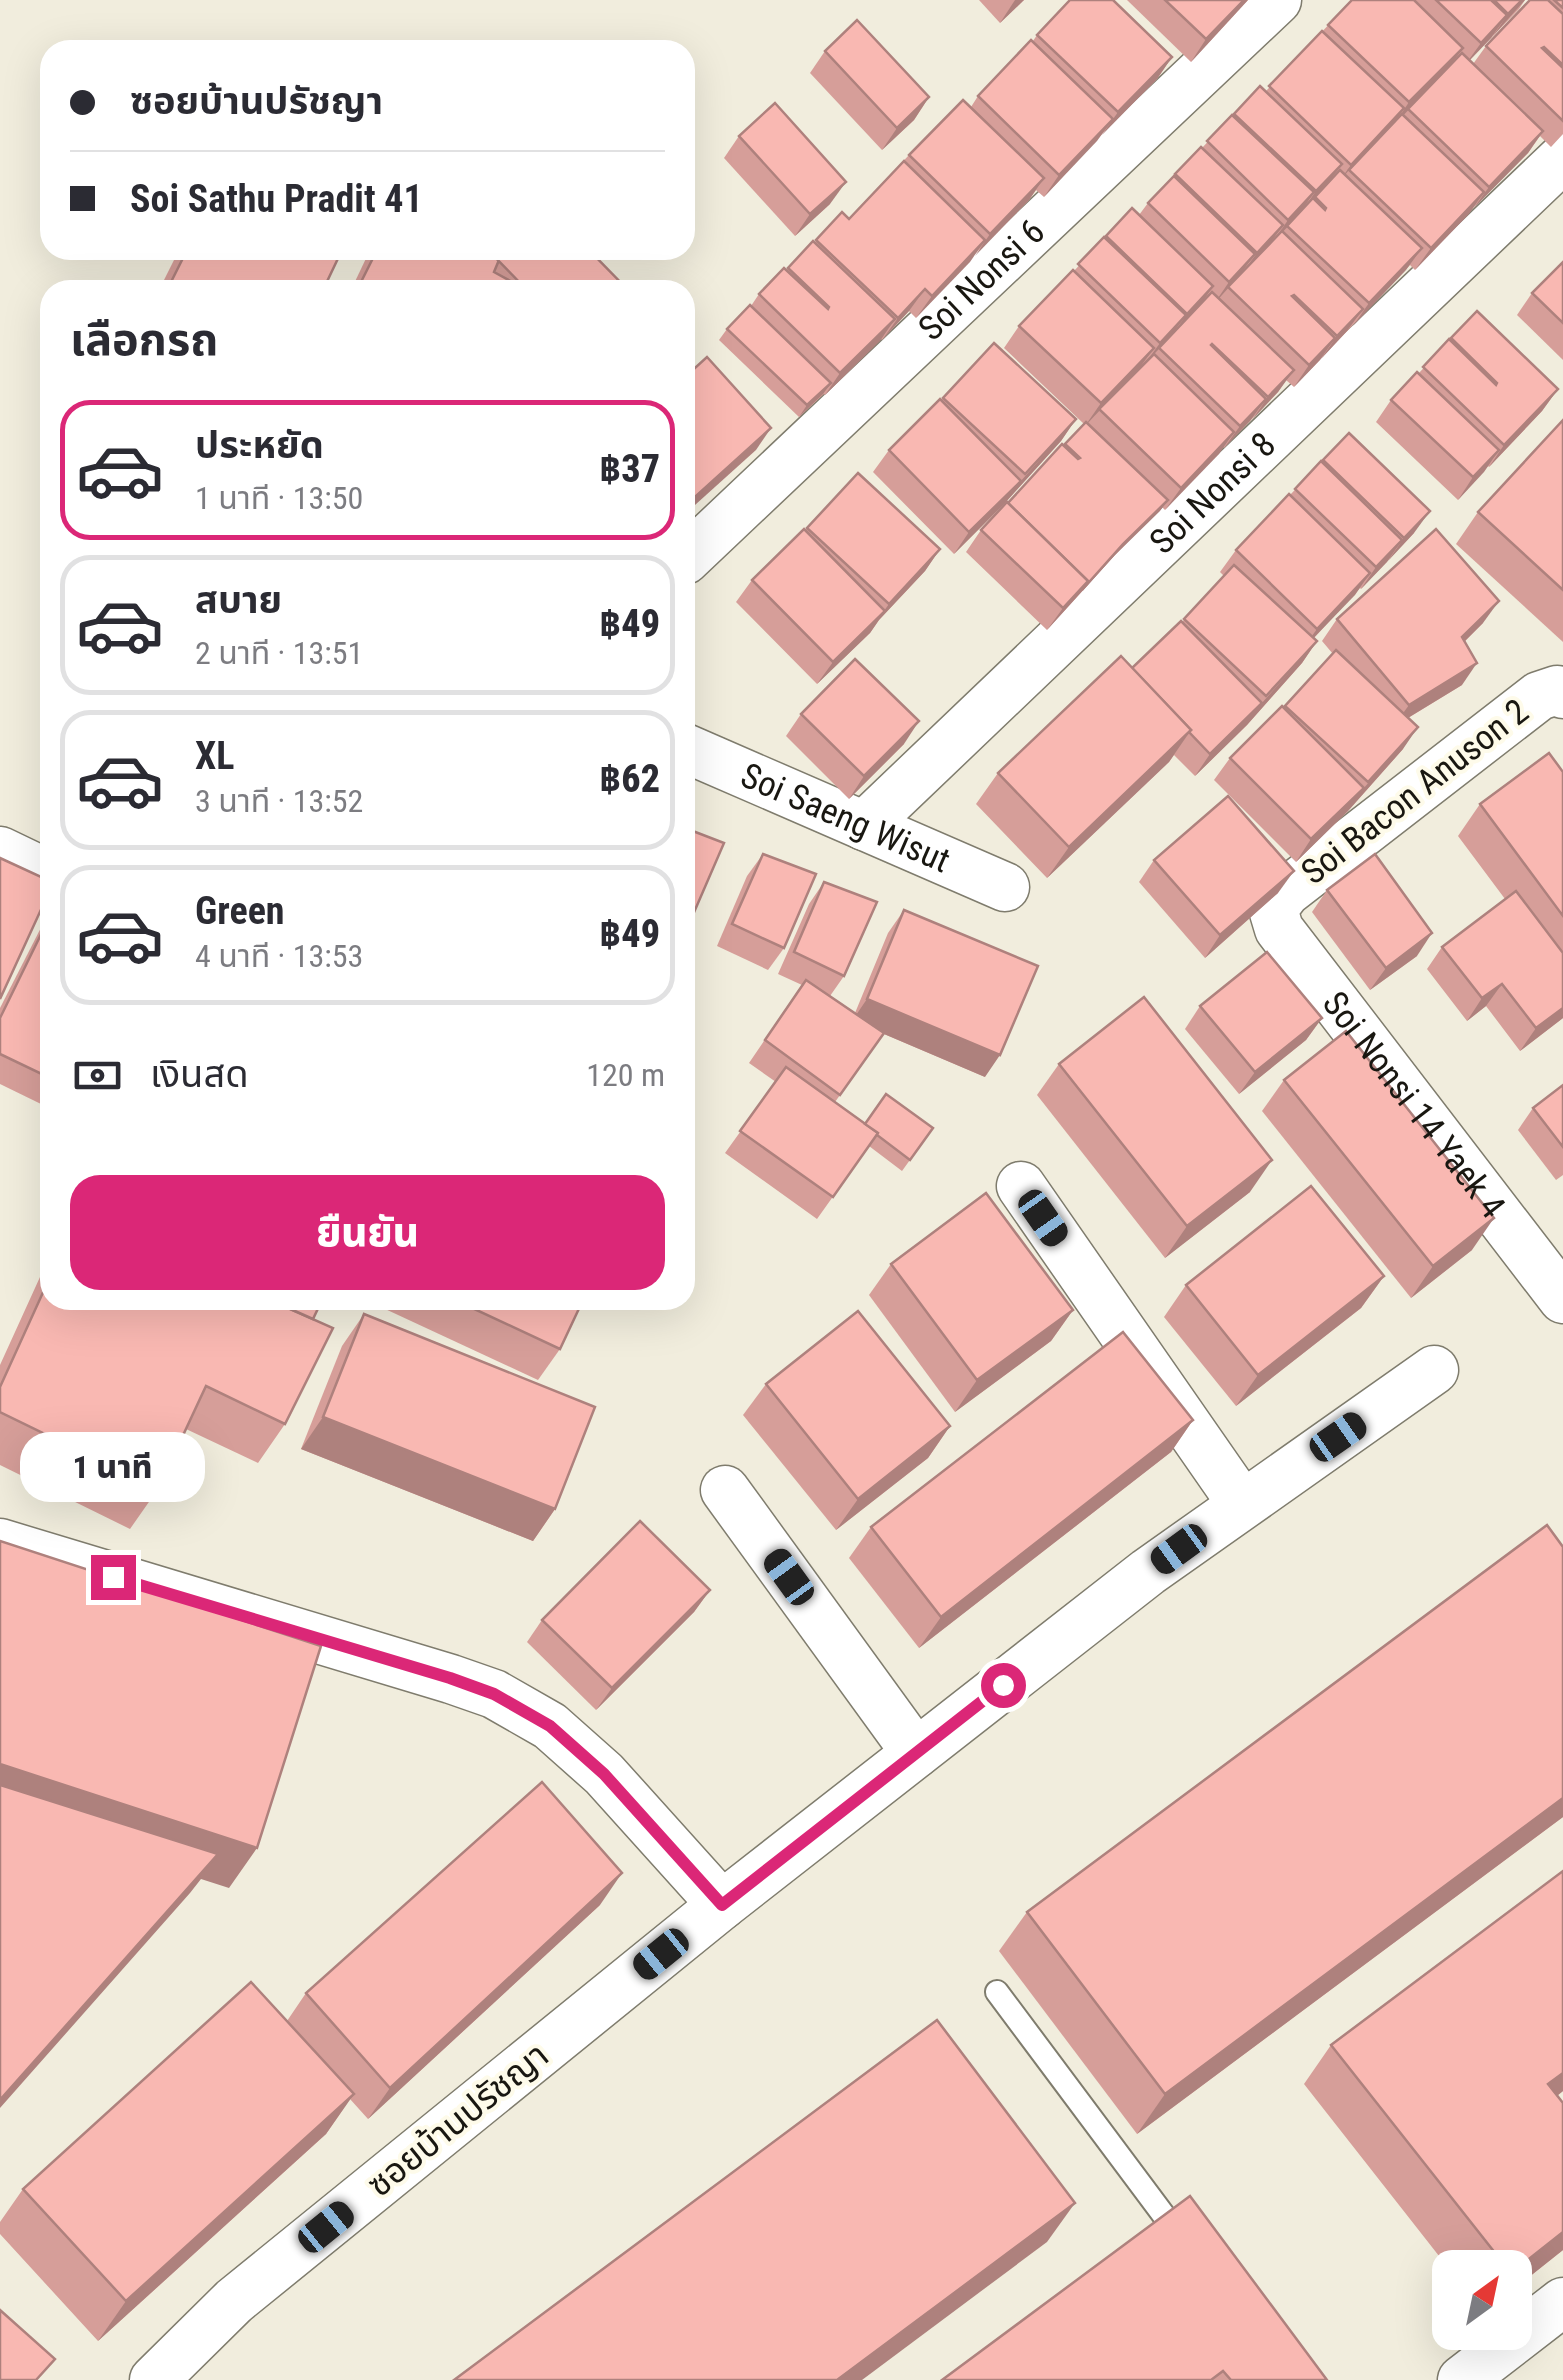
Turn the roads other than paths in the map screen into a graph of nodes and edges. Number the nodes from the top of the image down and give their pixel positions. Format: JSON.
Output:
{"nodes":[{"id":1,"x":1277,"y":0,"type":"edge"},
{"id":2,"x":1563,"y":158,"type":"edge"},
{"id":3,"x":695,"y":551,"type":"edge"},
{"id":4,"x":1563,"y":694,"type":"edge"},
{"id":5,"x":695,"y":752,"type":"edge"},
{"id":6,"x":864,"y":826,"type":"junction"},
{"id":7,"x":0,"y":851,"type":"edge"},
{"id":8,"x":40,"y":870,"type":"edge"},
{"id":9,"x":1004,"y":887,"type":"dead end"},
{"id":10,"x":1273,"y":909,"type":"joint"},
{"id":11,"x":1021,"y":1186,"type":"dead end"},
{"id":12,"x":1563,"y":1298,"type":"edge"},
{"id":13,"x":1434,"y":1370,"type":"dead end"},
{"id":14,"x":725,"y":1490,"type":"dead end"},
{"id":15,"x":1242,"y":1504,"type":"junction"},
{"id":16,"x":0,"y":1544,"type":"edge"},
{"id":17,"x":916,"y":1753,"type":"junction"},
{"id":18,"x":722,"y":1905,"type":"junction"},
{"id":19,"x":996,"y":1992,"type":"dead end"},
{"id":20,"x":1194,"y":2256,"type":"edge"},
{"id":21,"x":1563,"y":2302,"type":"edge"},
{"id":22,"x":154,"y":2380,"type":"edge"},
{"id":23,"x":1462,"y":2380,"type":"edge"}],
"edges":[{"from":1,"to":3,"type":"street","name":"Soi Nonsi 6"},
{"from":2,"to":6,"type":"street","name":"Soi Nonsi 8"},
{"from":4,"to":10,"type":"street","name":"Soi Bacon Anuson 2"},
{"from":5,"to":6,"type":"street","name":"Soi Saeng Wisut"},
{"from":6,"to":9,"type":"street","name":"Soi Saeng Wisut"},
{"from":7,"to":8,"type":"street"},
{"from":10,"to":12,"type":"street","name":"Soi Nonsi 14 Yaek 4"},
{"from":11,"to":15,"type":"street"},
{"from":13,"to":15,"type":"street","name":"ซอยบ้านปรัชญา"},
{"from":14,"to":17,"type":"street"},
{"from":15,"to":17,"type":"street","name":"ซอยบ้านปรัชญา"},
{"from":16,"to":18,"type":"street"},
{"from":17,"to":18,"type":"street","name":"ซอยบ้านปรัชญา"},
{"from":18,"to":22,"type":"street","name":"ซอยบ้านปรัชญา"},
{"from":19,"to":20,"type":"lane"},
{"from":21,"to":23,"type":"street"}]}
